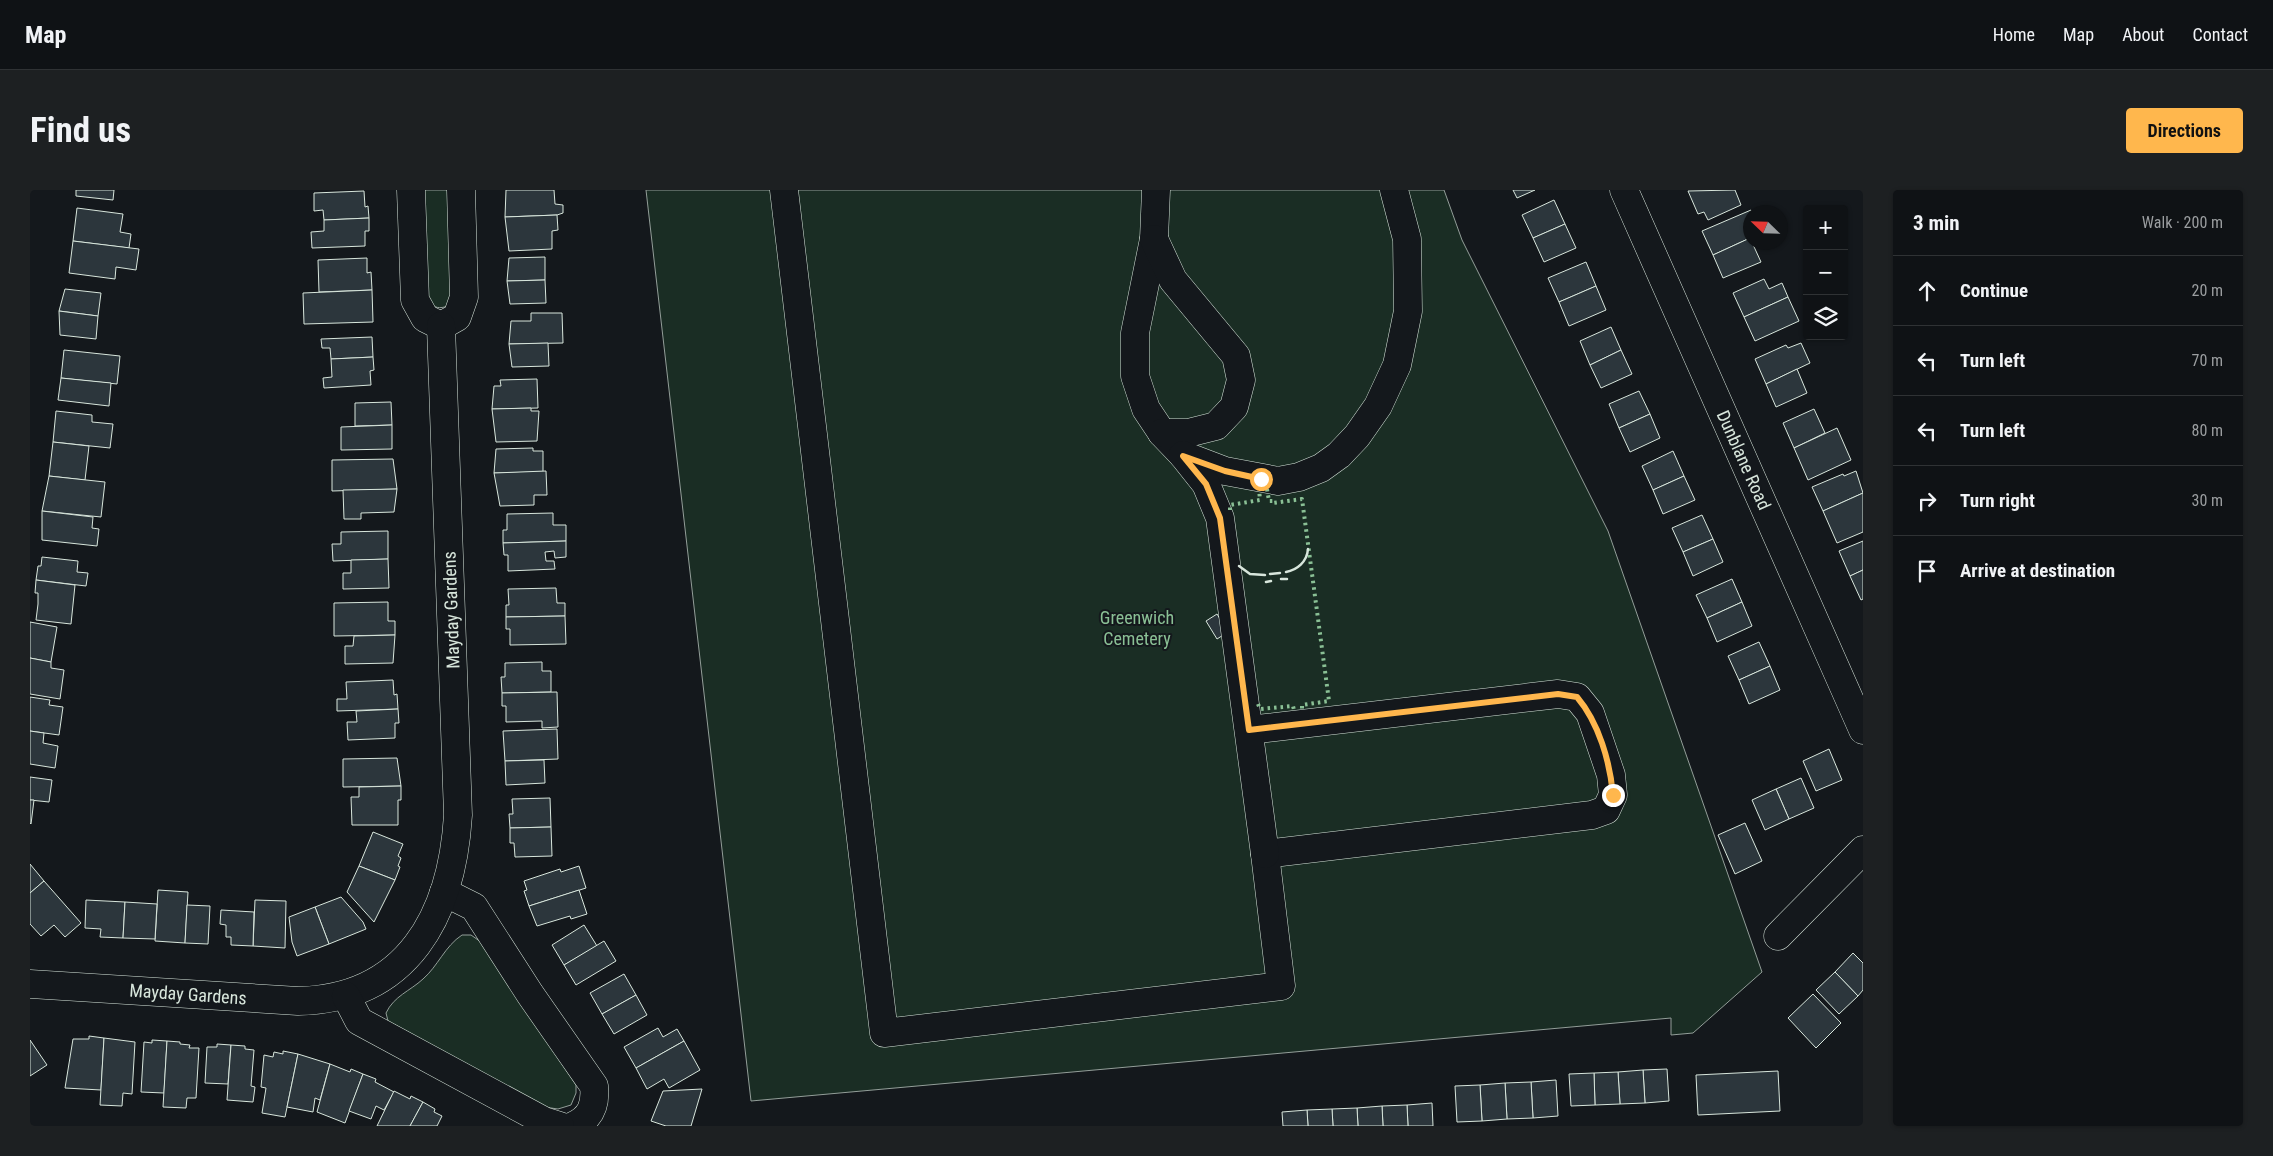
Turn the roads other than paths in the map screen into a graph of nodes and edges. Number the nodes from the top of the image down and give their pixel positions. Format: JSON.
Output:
{"nodes":[{"id":1,"x":411,"y":190,"type":"edge"},
{"id":2,"x":461,"y":190,"type":"edge"},
{"id":3,"x":784,"y":190,"type":"edge"},
{"id":4,"x":1156,"y":190,"type":"edge"},
{"id":5,"x":1394,"y":190,"type":"edge"},
{"id":6,"x":1624,"y":190,"type":"edge"},
{"id":7,"x":1154,"y":239,"type":"junction"},
{"id":8,"x":441,"y":326,"type":"junction"},
{"id":9,"x":1162,"y":433,"type":"junction"},
{"id":10,"x":1183,"y":456,"type":"junction"},
{"id":11,"x":1249,"y":730,"type":"junction"},
{"id":12,"x":1863,"y":730,"type":"edge"},
{"id":13,"x":1863,"y":850,"type":"edge"},
{"id":14,"x":1265,"y":854,"type":"junction"},
{"id":15,"x":444,"y":892,"type":"junction"},
{"id":16,"x":1778,"y":936,"type":"dead end"},
{"id":17,"x":30,"y":984,"type":"edge"},
{"id":18,"x":346,"y":996,"type":"junction"},
{"id":19,"x":560,"y":1126,"type":"edge"},
{"id":20,"x":573,"y":1126,"type":"edge"}],
"edges":[{"from":1,"to":8,"type":"street"},
{"from":2,"to":8,"type":"street"},
{"from":3,"to":14,"type":"street"},
{"from":4,"to":7,"type":"street"},
{"from":5,"to":10,"type":"street"},
{"from":6,"to":12,"type":"street","name":"Dunblane Road"},
{"from":7,"to":9,"type":"street"},
{"from":7,"to":9,"type":"street"},
{"from":8,"to":15,"type":"street","name":"Mayday Gardens"},
{"from":9,"to":10,"type":"street"},
{"from":10,"to":11,"type":"street"},
{"from":11,"to":14,"type":"street"},
{"from":11,"to":14,"type":"street"},
{"from":13,"to":16,"type":"street"},
{"from":15,"to":18,"type":"street","name":"Mayday Gardens"},
{"from":15,"to":20,"type":"street"},
{"from":17,"to":18,"type":"street","name":"Mayday Gardens"},
{"from":18,"to":19,"type":"street"}]}
